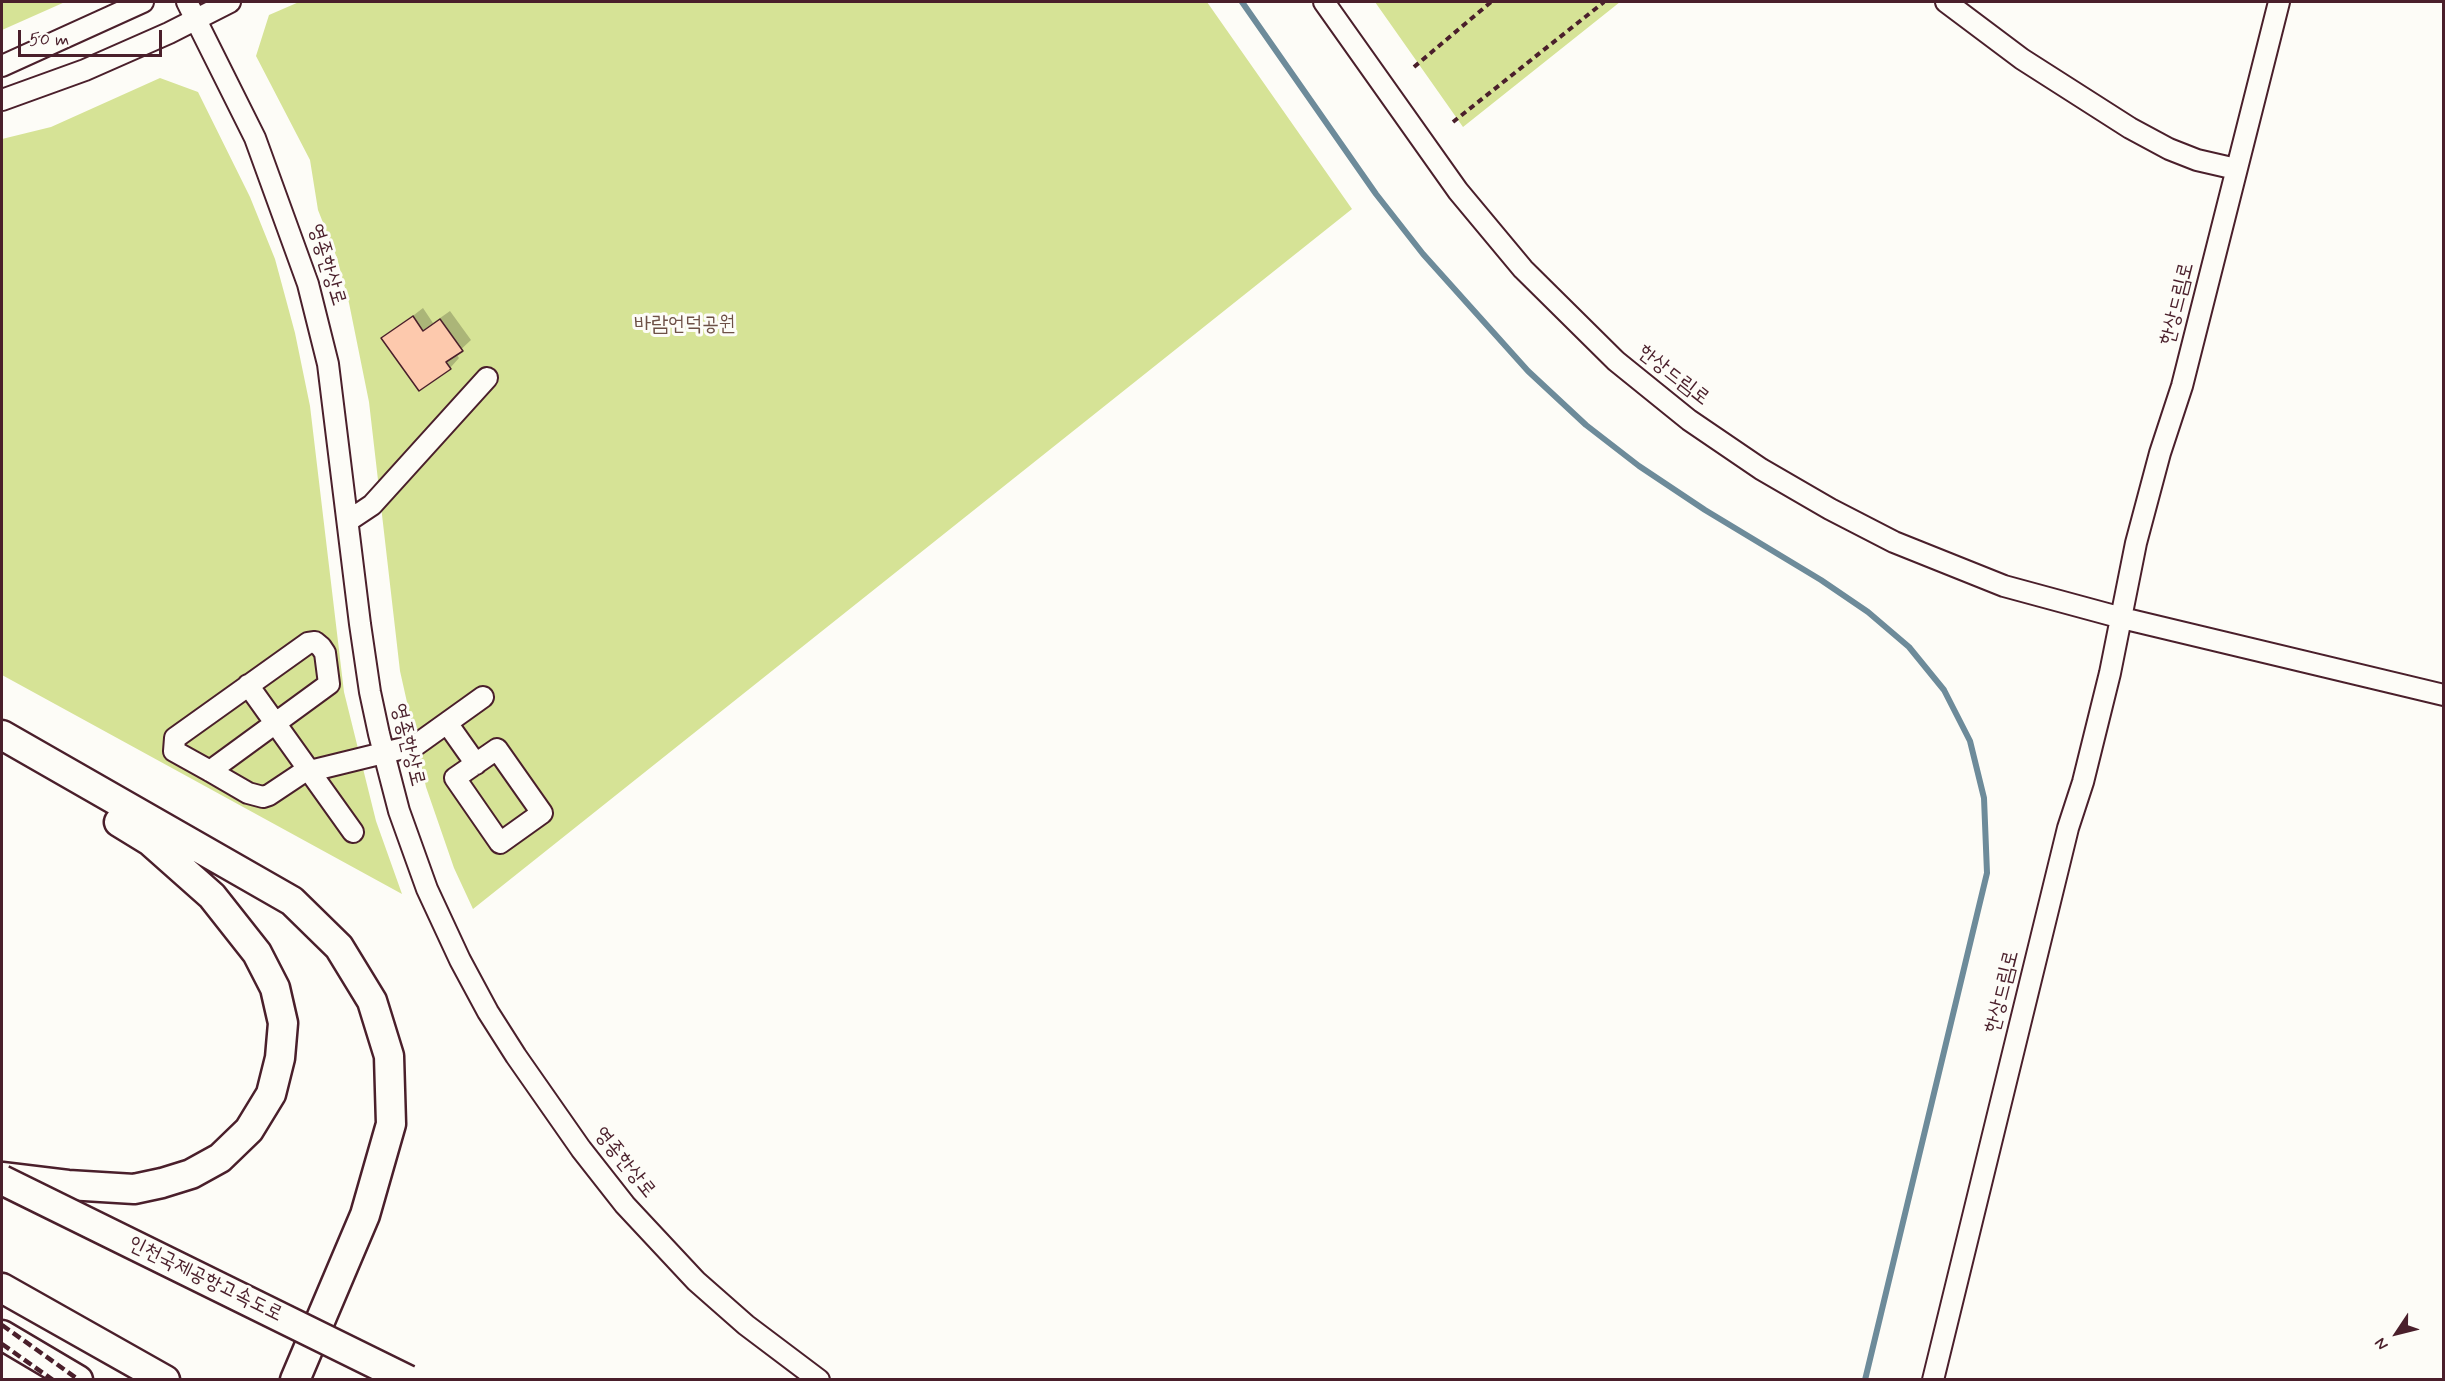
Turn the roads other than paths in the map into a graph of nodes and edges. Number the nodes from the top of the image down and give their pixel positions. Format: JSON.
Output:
{"nodes":[{"id":1,"x":142,"y":2,"type":"edge"},
{"id":2,"x":230,"y":2,"type":"edge"},
{"id":3,"x":1324,"y":2,"type":"edge"},
{"id":4,"x":1946,"y":2,"type":"edge"},
{"id":5,"x":2279,"y":2,"type":"edge"},
{"id":6,"x":191,"y":10,"type":"edge"},
{"id":7,"x":2,"y":66,"type":"edge"},
{"id":8,"x":2,"y":100,"type":"edge"},
{"id":9,"x":2236,"y":169,"type":"junction"},
{"id":10,"x":488,"y":378,"type":"dead end"},
{"id":11,"x":348,"y":520,"type":"junction"},
{"id":12,"x":2122,"y":618,"type":"junction"},
{"id":13,"x":248,"y":685,"type":"junction"},
{"id":14,"x":2444,"y":694,"type":"edge"},
{"id":15,"x":483,"y":697,"type":"dead end"},
{"id":16,"x":276,"y":723,"type":"junction"},
{"id":17,"x":447,"y":723,"type":"junction"},
{"id":18,"x":2,"y":735,"type":"edge"},
{"id":19,"x":384,"y":753,"type":"junction"},
{"id":20,"x":2,"y":757,"type":"edge"},
{"id":21,"x":476,"y":764,"type":"junction"},
{"id":22,"x":309,"y":770,"type":"junction"},
{"id":23,"x":210,"y":771,"type":"junction"},
{"id":24,"x":353,"y":832,"type":"dead end"},
{"id":25,"x":2,"y":1179,"type":"edge"},
{"id":26,"x":2,"y":1288,"type":"edge"},
{"id":27,"x":2,"y":1335,"type":"edge"},
{"id":28,"x":78,"y":1380,"type":"edge"},
{"id":29,"x":165,"y":1380,"type":"edge"},
{"id":30,"x":295,"y":1380,"type":"edge"},
{"id":31,"x":408,"y":1380,"type":"edge"},
{"id":32,"x":819,"y":1380,"type":"edge"},
{"id":33,"x":1933,"y":1380,"type":"edge"}],
"edges":[{"from":1,"to":7,"type":"street"},
{"from":2,"to":6,"type":"street"},
{"from":3,"to":12,"type":"street","name":"한상드림로"},
{"from":4,"to":9,"type":"street"},
{"from":5,"to":9,"type":"street","name":"한상드림로"},
{"from":6,"to":8,"type":"street"},
{"from":6,"to":11,"type":"street","name":"영종한상로"},
{"from":9,"to":12,"type":"street","name":"한상드림로"},
{"from":10,"to":11,"type":"street"},
{"from":11,"to":19,"type":"street","name":"영종한상로"},
{"from":12,"to":14,"type":"street","name":"한상드림로"},
{"from":12,"to":33,"type":"street","name":"한상드림로"},
{"from":13,"to":16,"type":"street"},
{"from":13,"to":16,"type":"street"},
{"from":13,"to":23,"type":"street"},
{"from":15,"to":17,"type":"street"},
{"from":16,"to":22,"type":"street"},
{"from":16,"to":23,"type":"street"},
{"from":17,"to":19,"type":"street"},
{"from":17,"to":21,"type":"street"},
{"from":18,"to":30,"type":"highway"},
{"from":19,"to":22,"type":"street"},
{"from":19,"to":32,"type":"street","name":"영종한상로"},
{"from":20,"to":25,"type":"highway"},
{"from":21,"to":21,"type":"street"},
{"from":22,"to":23,"type":"street"},
{"from":22,"to":24,"type":"street"},
{"from":25,"to":31,"type":"highway","name":"인천국제공항고속도로","bridge":true},
{"from":26,"to":29,"type":"highway"},
{"from":27,"to":28,"type":"highway"}]}
